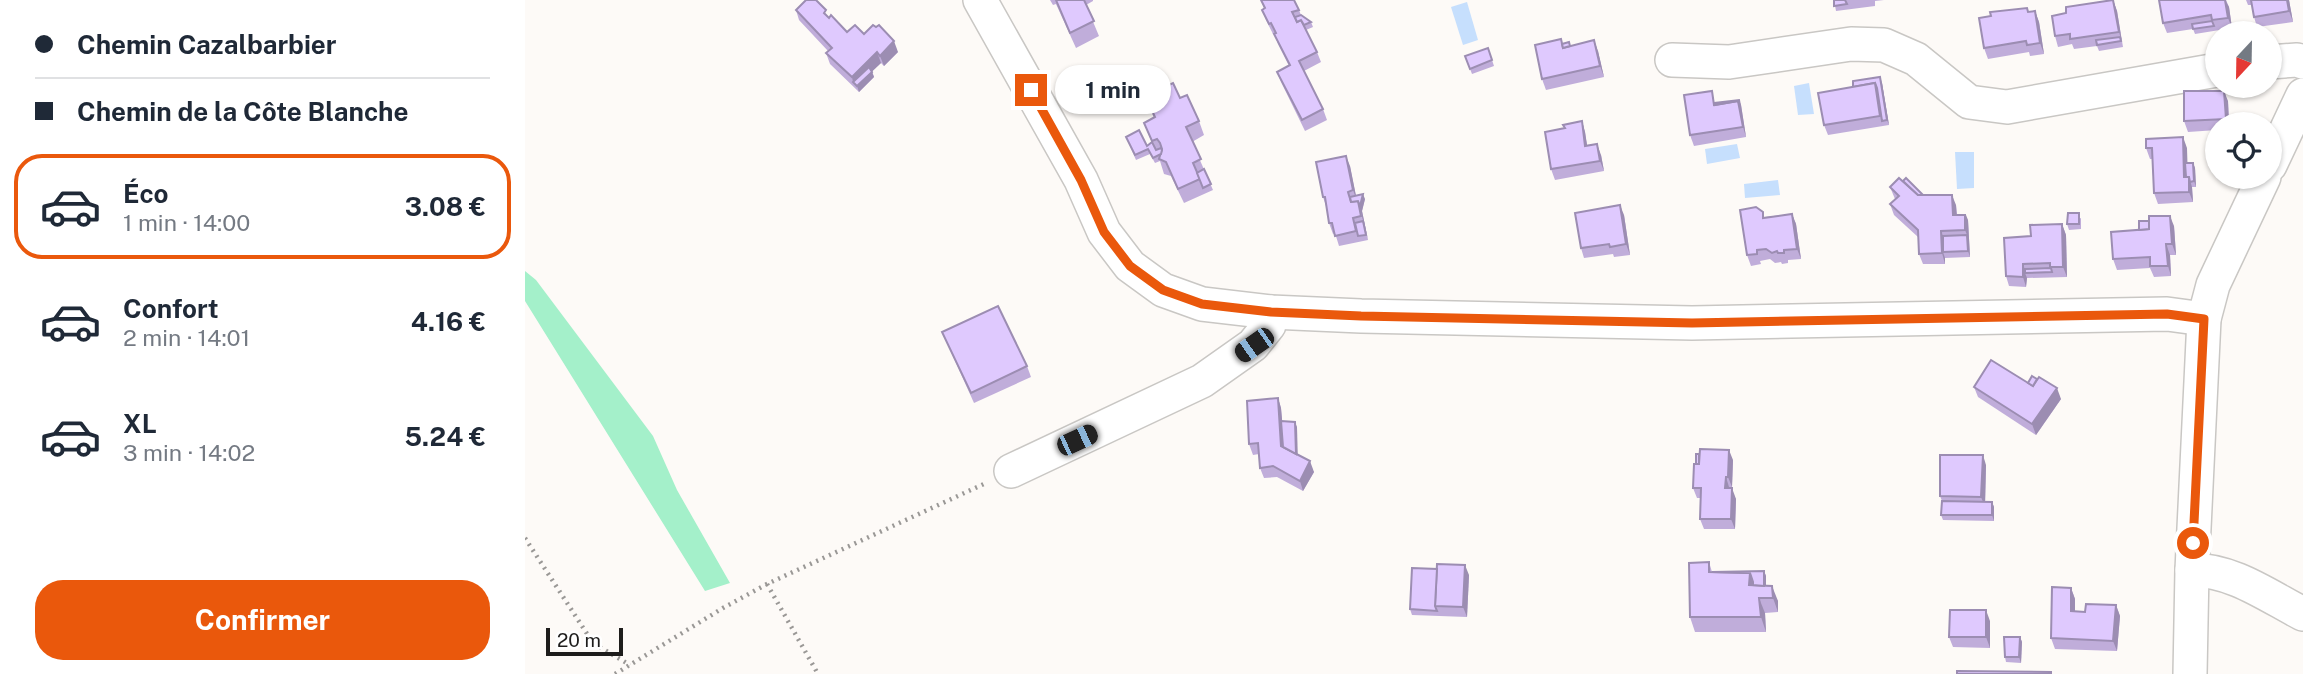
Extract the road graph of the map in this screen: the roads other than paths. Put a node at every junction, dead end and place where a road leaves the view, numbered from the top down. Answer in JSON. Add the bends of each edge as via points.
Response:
{"nodes":[{"id":1,"x":980,"y":0,"type":"edge"},
{"id":2,"x":1672,"y":60,"type":"dead end"},
{"id":3,"x":2282,"y":61,"type":"edge"},
{"id":4,"x":2303,"y":62,"type":"edge"},
{"id":5,"x":2205,"y":71,"type":"edge"},
{"id":6,"x":2303,"y":95,"type":"edge"},
{"id":7,"x":2282,"y":140,"type":"edge"},
{"id":8,"x":2258,"y":189,"type":"edge"},
{"id":9,"x":1271,"y":312,"type":"junction"},
{"id":10,"x":2204,"y":319,"type":"junction"},
{"id":11,"x":1011,"y":471,"type":"road end"},
{"id":12,"x":2192,"y":570,"type":"junction"},
{"id":13,"x":2303,"y":614,"type":"edge"},
{"id":14,"x":2190,"y":674,"type":"edge"}],
"edges":[{"from":1,"to":9,"type":"street","via":[[1081,180],[1104,232],[1130,266],[1163,290],[1202,304]]},
{"from":2,"to":5,"type":"street","via":[[1728,62],[1851,44],[1884,45],[1916,59],[1969,102],[2007,107]]},
{"from":3,"to":4,"type":"street"},
{"from":6,"to":7,"type":"street"},
{"from":8,"to":10,"type":"street","via":[[2213,285]]},
{"from":9,"to":10,"type":"street","via":[[1692,323],[2167,314]]},
{"from":9,"to":11,"type":"street","via":[[1269,325],[1254,345],[1202,382]]},
{"from":10,"to":12,"type":"street"},
{"from":12,"to":13,"type":"street","via":[[2232,577]]},
{"from":12,"to":14,"type":"street"}]}
